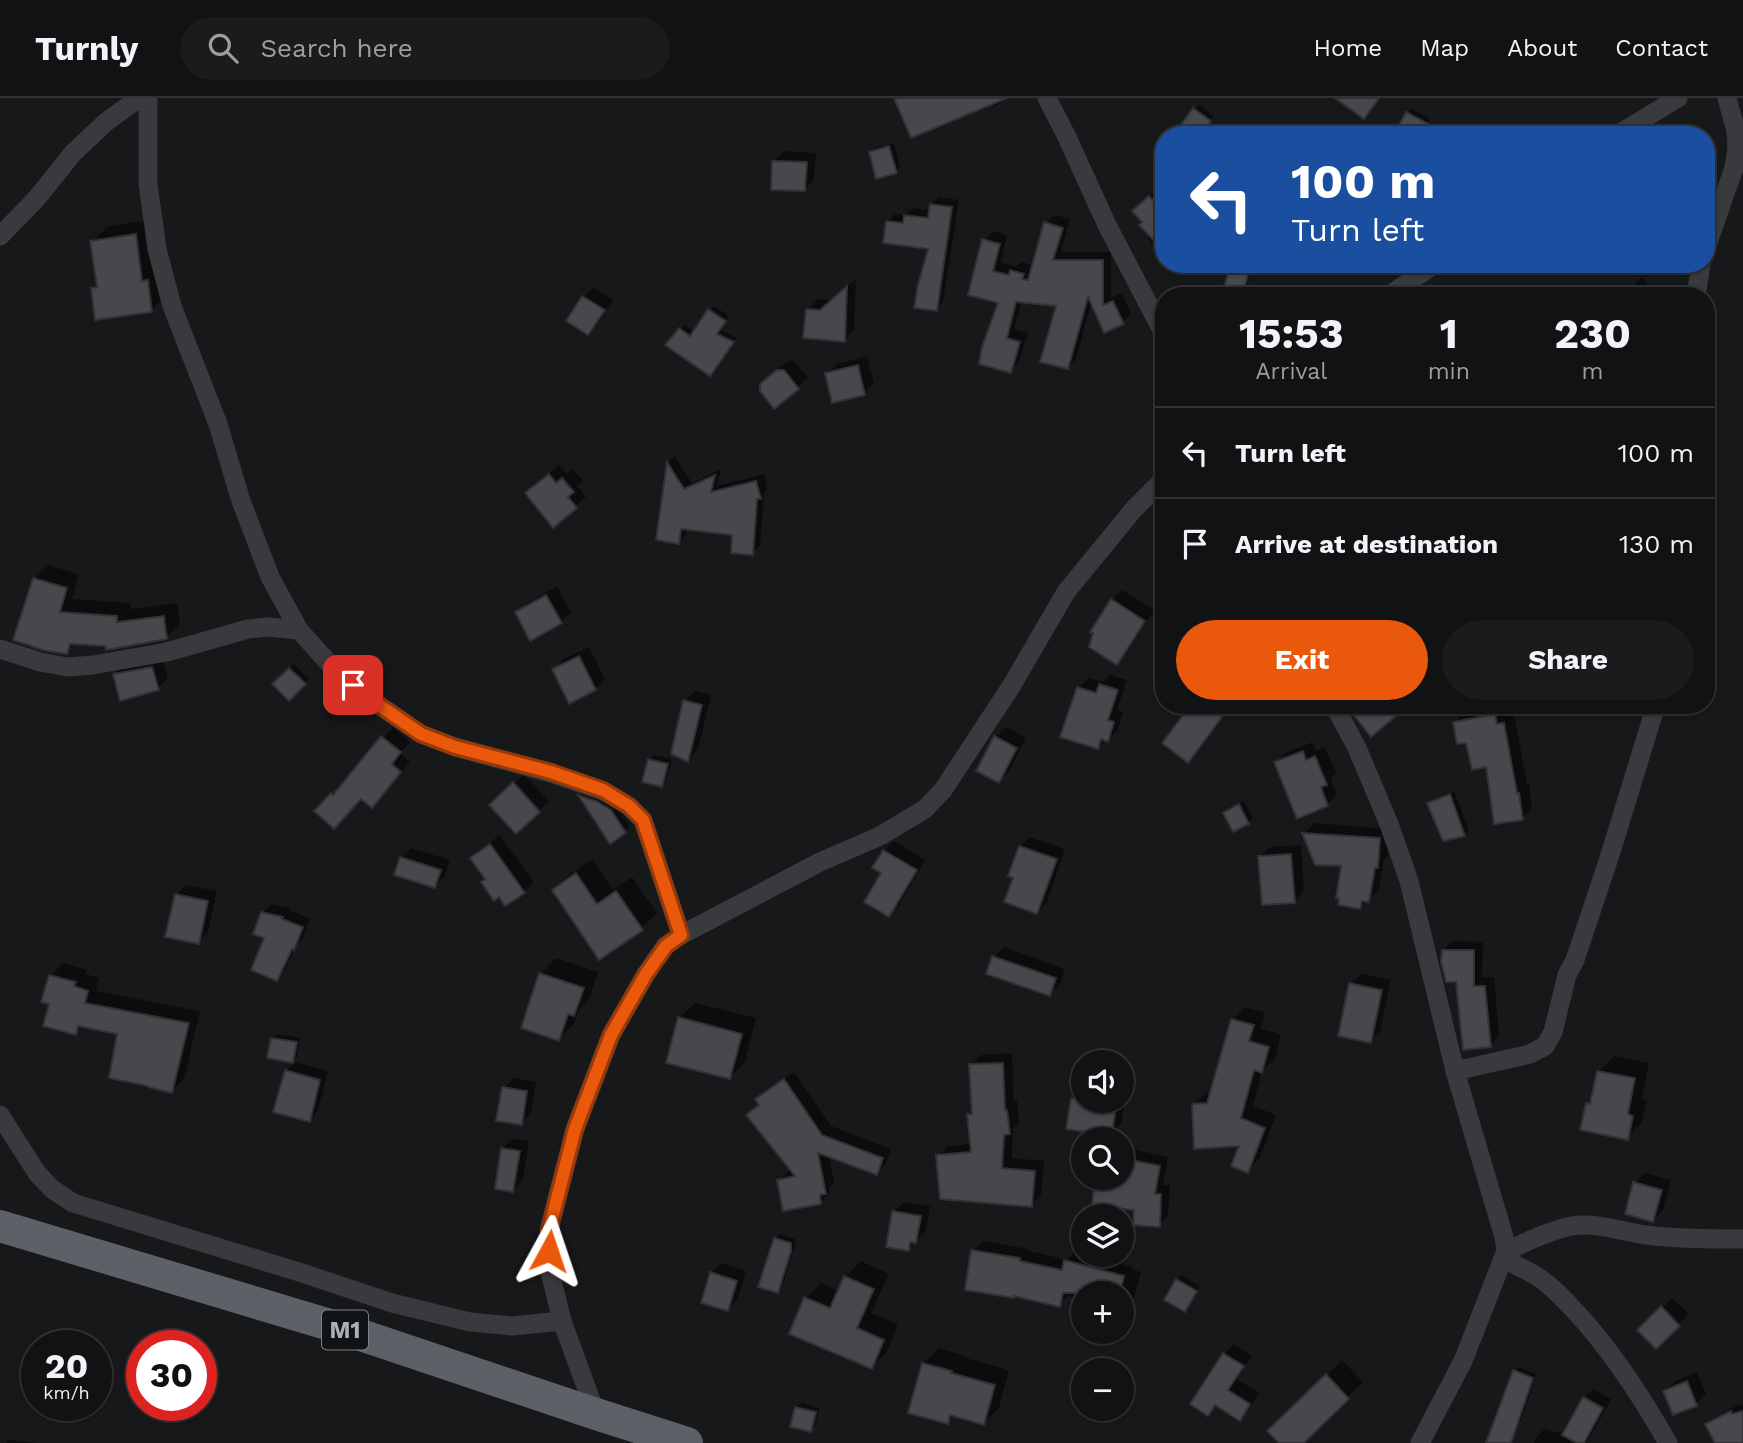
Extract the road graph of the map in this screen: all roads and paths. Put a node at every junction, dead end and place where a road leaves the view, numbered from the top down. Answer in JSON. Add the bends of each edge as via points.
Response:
{"nodes":[{"id":1,"x":139,"y":98,"type":"edge"},
{"id":2,"x":148,"y":98,"type":"edge"},
{"id":3,"x":1047,"y":98,"type":"edge"},
{"id":4,"x":1678,"y":98,"type":"edge"},
{"id":5,"x":1727,"y":98,"type":"edge"},
{"id":6,"x":1632,"y":126,"type":"edge"},
{"id":7,"x":1715,"y":222,"type":"edge"},
{"id":8,"x":0,"y":236,"type":"edge"},
{"id":9,"x":1422,"y":273,"type":"edge"},
{"id":10,"x":1401,"y":287,"type":"edge"},
{"id":11,"x":1155,"y":317,"type":"edge"},
{"id":12,"x":1155,"y":488,"type":"edge"},
{"id":13,"x":299,"y":630,"type":"junction"},
{"id":14,"x":0,"y":649,"type":"edge"},
{"id":15,"x":1339,"y":714,"type":"edge"},
{"id":16,"x":1653,"y":714,"type":"edge"},
{"id":17,"x":681,"y":935,"type":"junction"},
{"id":18,"x":1455,"y":1071,"type":"junction"},
{"id":19,"x":0,"y":1115,"type":"edge"},
{"id":20,"x":0,"y":1226,"type":"edge"},
{"id":21,"x":1743,"y":1239,"type":"edge"},
{"id":22,"x":1505,"y":1255,"type":"junction"},
{"id":23,"x":562,"y":1321,"type":"junction"},
{"id":24,"x":596,"y":1414,"type":"junction"},
{"id":25,"x":667,"y":1440,"type":"edge"},
{"id":26,"x":1420,"y":1443,"type":"edge"},
{"id":27,"x":1668,"y":1443,"type":"edge"}],
"edges":[{"from":1,"to":8,"type":"street","via":[[73,153]]},
{"from":2,"to":13,"type":"street","via":[[148,184],[157,249],[172,306],[270,577]]},
{"from":3,"to":11,"type":"street"},
{"from":4,"to":6,"type":"street"},
{"from":5,"to":7,"type":"street","via":[[1737,148]]},
{"from":9,"to":10,"type":"street"},
{"from":12,"to":17,"type":"street","via":[[1066,592],[1012,685],[943,790],[925,809]]},
{"from":13,"to":14,"type":"street","via":[[248,629],[167,652],[68,667]]},
{"from":13,"to":17,"type":"street","via":[[334,669],[421,734],[603,790],[629,806],[643,820]]},
{"from":15,"to":18,"type":"street","via":[[1389,824],[1409,881]]},
{"from":16,"to":18,"type":"street","via":[[1567,975],[1553,1032],[1545,1046],[1530,1054]]},
{"from":17,"to":23,"type":"street","via":[[666,946],[646,974],[611,1035],[575,1129],[549,1230],[550,1272]]},
{"from":18,"to":22,"type":"street","via":[[1504,1237]]},
{"from":19,"to":23,"type":"street","via":[[37,1172],[73,1203],[431,1313],[512,1326]]},
{"from":20,"to":24,"type":"highway","number":"M1","via":[[340,1328]]},
{"from":21,"to":22,"type":"street","via":[[1691,1239],[1572,1226]]},
{"from":22,"to":26,"type":"street","via":[[1462,1361]]},
{"from":22,"to":27,"type":"street","via":[[1572,1308],[1611,1353]]},
{"from":23,"to":24,"type":"street"},
{"from":24,"to":25,"type":"highway","number":"M1"}]}
